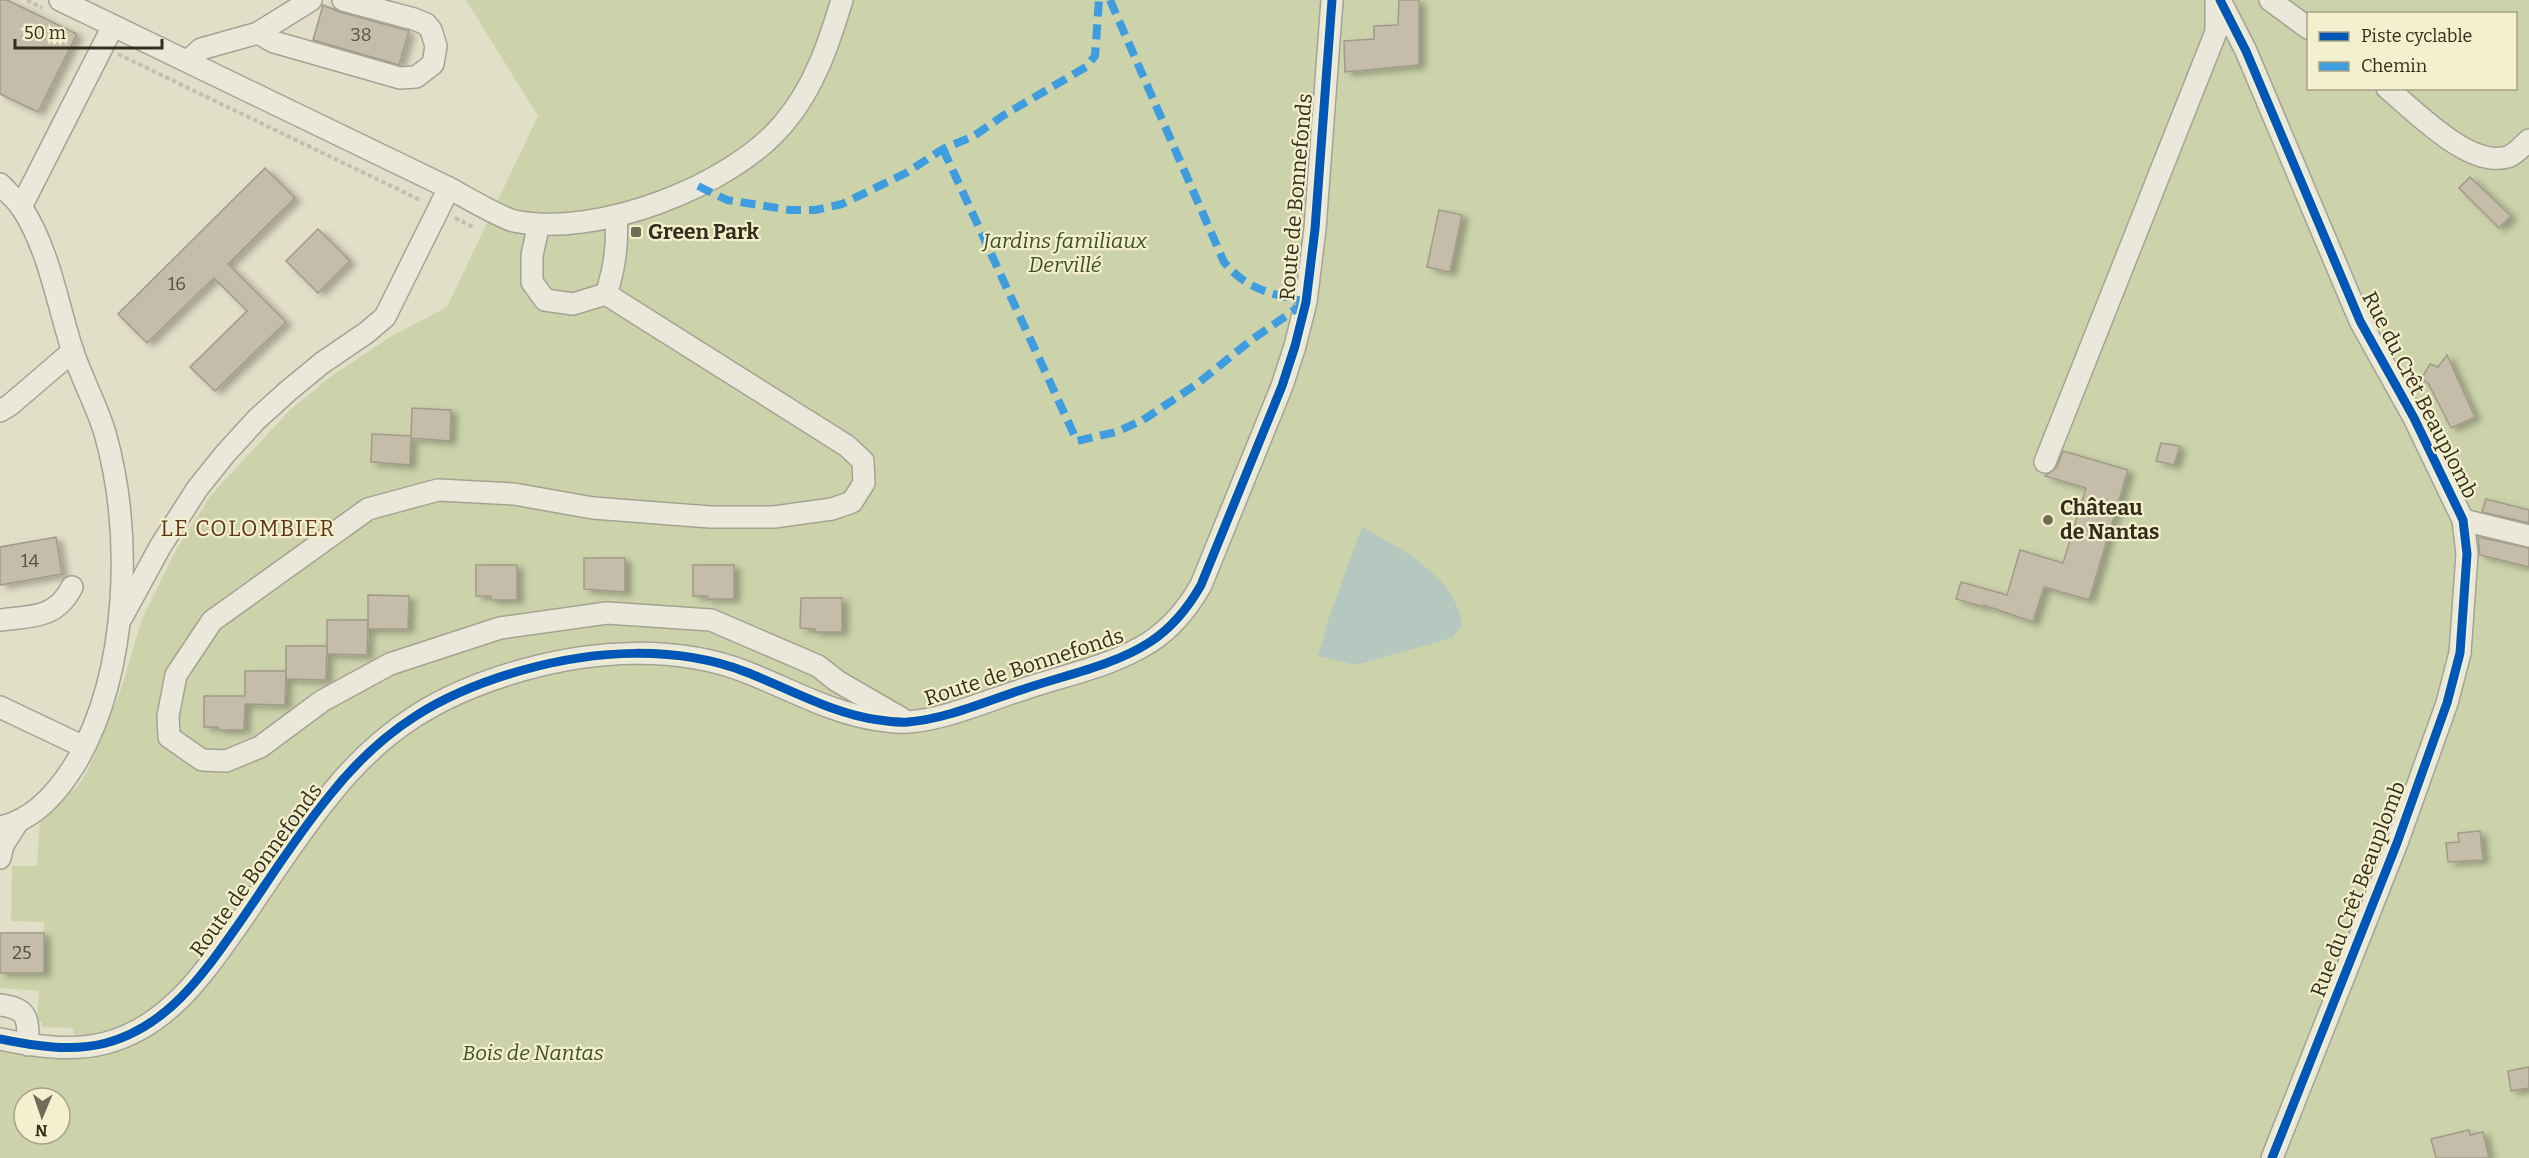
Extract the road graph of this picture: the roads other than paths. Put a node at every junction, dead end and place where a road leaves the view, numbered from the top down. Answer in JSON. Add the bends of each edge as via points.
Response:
{"nodes":[{"id":1,"x":60,"y":0,"type":"edge"},
{"id":2,"x":311,"y":0,"type":"edge"},
{"id":3,"x":342,"y":0,"type":"edge"},
{"id":4,"x":842,"y":0,"type":"edge"},
{"id":5,"x":1332,"y":0,"type":"edge"},
{"id":6,"x":2218,"y":0,"type":"edge"},
{"id":7,"x":2270,"y":0,"type":"edge"},
{"id":8,"x":113,"y":26,"type":"junction"},
{"id":9,"x":2307,"y":27,"type":"edge"},
{"id":10,"x":258,"y":33,"type":"junction"},
{"id":11,"x":188,"y":61,"type":"junction"},
{"id":12,"x":2389,"y":90,"type":"edge"},
{"id":13,"x":2529,"y":140,"type":"edge"},
{"id":14,"x":0,"y":184,"type":"edge"},
{"id":15,"x":449,"y":188,"type":"junction"},
{"id":16,"x":21,"y":207,"type":"junction"},
{"id":17,"x":616,"y":217,"type":"junction"},
{"id":18,"x":539,"y":224,"type":"junction"},
{"id":19,"x":606,"y":294,"type":"junction"},
{"id":20,"x":73,"y":351,"type":"junction"},
{"id":21,"x":0,"y":411,"type":"edge"},
{"id":22,"x":2045,"y":462,"type":"dead end"},
{"id":23,"x":2463,"y":520,"type":"junction"},
{"id":24,"x":2529,"y":536,"type":"edge"},
{"id":25,"x":72,"y":587,"type":"dead end"},
{"id":26,"x":120,"y":619,"type":"junction"},
{"id":27,"x":0,"y":620,"type":"edge"},
{"id":28,"x":0,"y":707,"type":"edge"},
{"id":29,"x":907,"y":722,"type":"junction"},
{"id":30,"x":84,"y":747,"type":"junction"},
{"id":31,"x":8,"y":825,"type":"edge"},
{"id":32,"x":0,"y":858,"type":"edge"},
{"id":33,"x":0,"y":1005,"type":"edge"},
{"id":34,"x":0,"y":1039,"type":"edge"},
{"id":35,"x":28,"y":1045,"type":"junction"},
{"id":36,"x":2272,"y":1158,"type":"edge"}],
"edges":[{"from":1,"to":8,"type":"street"},
{"from":2,"to":10,"type":"street"},
{"from":3,"to":10,"type":"street","via":[[426,24],[435,36],[433,64],[416,77],[400,78],[274,42]]},
{"from":4,"to":17,"type":"street","via":[[829,43],[806,92],[784,124],[725,172]]},
{"from":5,"to":29,"type":"street","name":"Route de Bonnefonds","via":[[1306,302],[1282,386],[1202,585],[1189,608],[1149,643],[1120,658],[945,715]]},
{"from":6,"to":22,"type":"street","via":[[2216,32]]},
{"from":6,"to":23,"type":"street","name":"Rue du Crêt Beauplomb","via":[[2246,51],[2360,321],[2414,418]]},
{"from":7,"to":9,"type":"street"},
{"from":8,"to":11,"type":"street"},
{"from":8,"to":16,"type":"street"},
{"from":10,"to":11,"type":"street","via":[[201,49]]},
{"from":11,"to":15,"type":"street"},
{"from":12,"to":13,"type":"street","via":[[2460,147],[2487,159],[2509,157]]},
{"from":14,"to":16,"type":"street"},
{"from":15,"to":18,"type":"street","via":[[511,220]]},
{"from":15,"to":26,"type":"street","via":[[385,317],[288,391],[225,454],[160,547]]},
{"from":16,"to":20,"type":"street","via":[[48,266]]},
{"from":17,"to":18,"type":"street"},
{"from":17,"to":19,"type":"street","via":[[615,268]]},
{"from":18,"to":19,"type":"street","via":[[532,255],[532,282],[545,300],[573,304]]},
{"from":19,"to":29,"type":"street","via":[[847,446],[863,461],[864,483],[852,502],[832,509],[774,517],[710,517],[593,508],[514,494],[438,490],[368,509],[212,621],[176,675],[168,716],[169,736],[202,760],[226,760],[260,747],[322,701],[390,664],[500,628],[607,614],[711,620],[818,666]]},
{"from":20,"to":21,"type":"street"},
{"from":20,"to":26,"type":"street","via":[[99,416],[115,478],[121,527]]},
{"from":23,"to":24,"type":"street"},
{"from":23,"to":36,"type":"street","name":"Rue du Crêt Beauplomb","via":[[2467,554],[2465,597],[2460,653],[2447,703],[2397,843]]},
{"from":25,"to":27,"type":"street","via":[[58,607],[47,614]]},
{"from":26,"to":30,"type":"street","via":[[100,706]]},
{"from":28,"to":30,"type":"street"},
{"from":29,"to":35,"type":"street","name":"Route de Bonnefonds","via":[[858,717],[742,671],[667,654],[580,658],[490,679],[424,709],[361,760],[330,795],[198,981],[170,1009],[139,1030],[104,1044]]},
{"from":30,"to":31,"type":"street","via":[[52,794],[34,812]]},
{"from":31,"to":32,"type":"street"},
{"from":33,"to":35,"type":"street","via":[[24,1013]]},
{"from":34,"to":35,"type":"street","name":"Route de Bonnefonds"}]}
